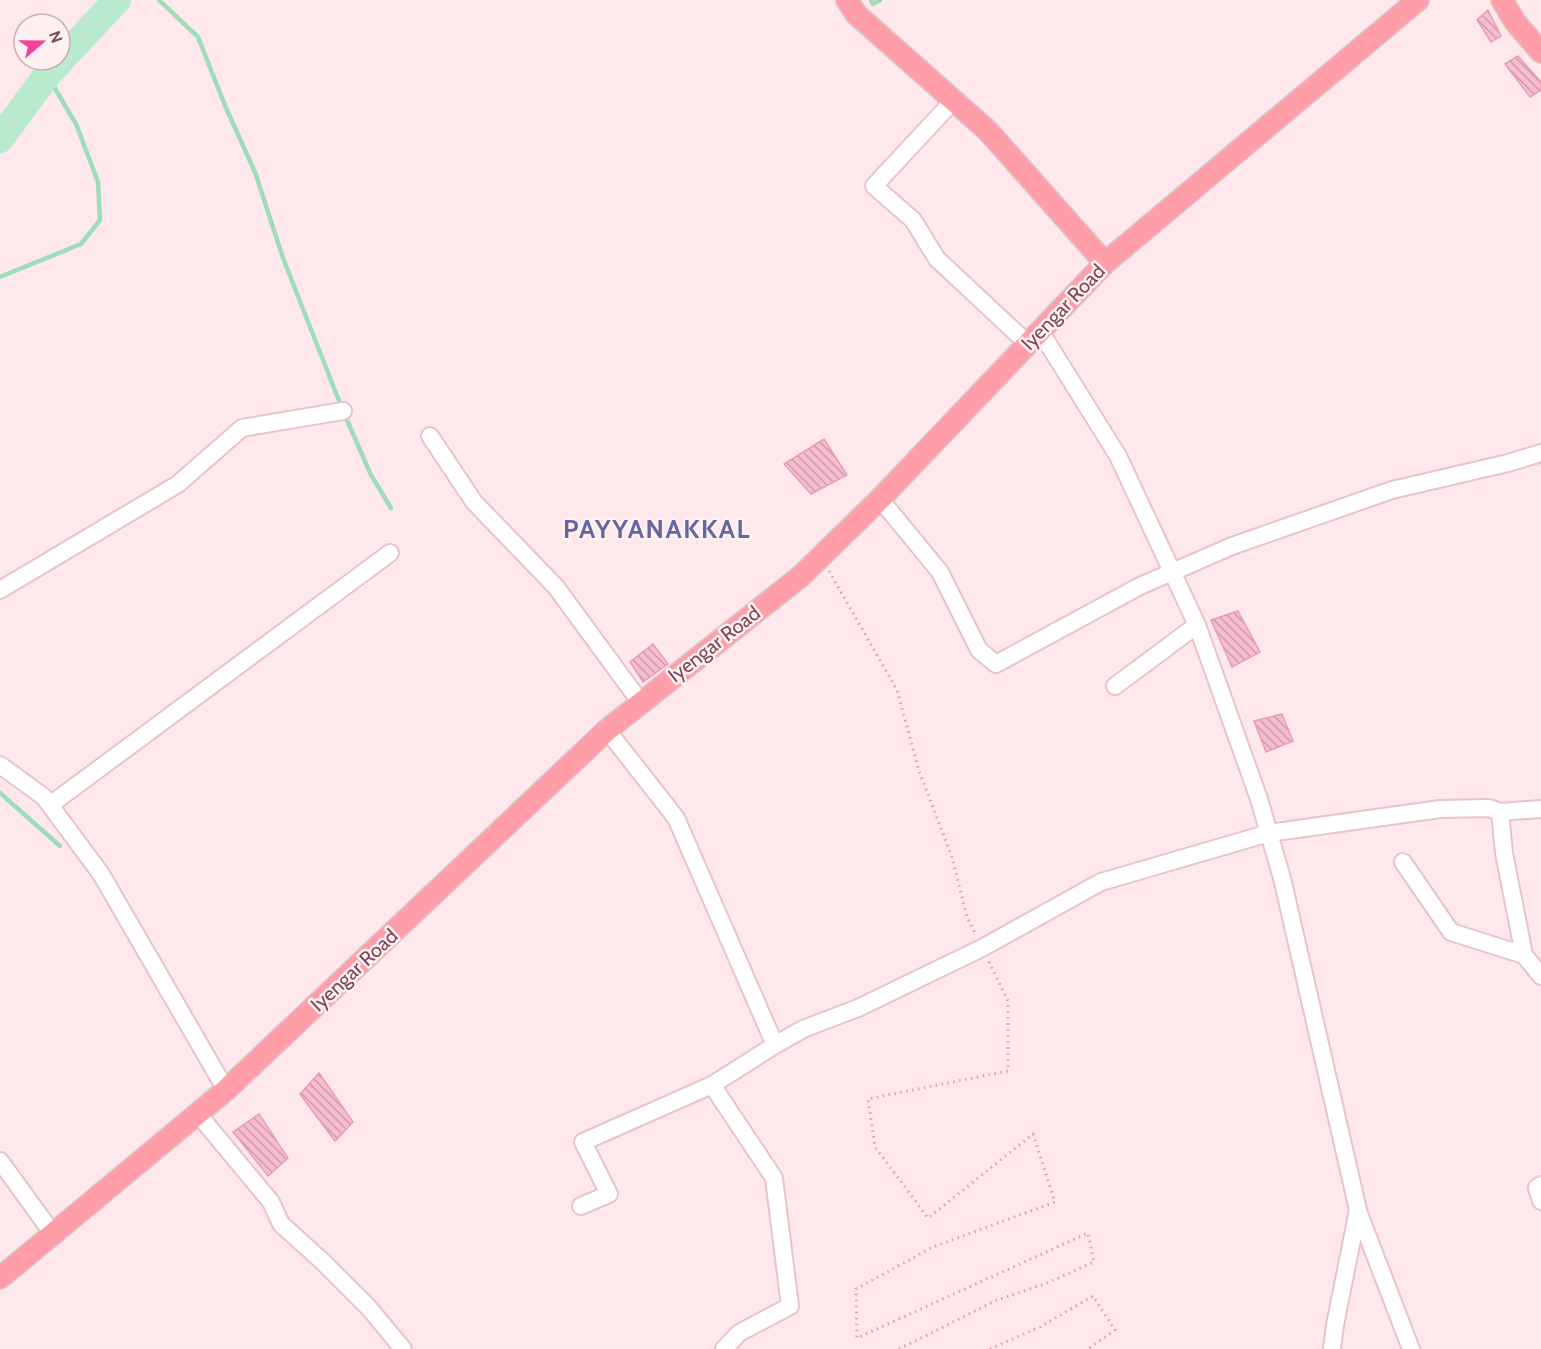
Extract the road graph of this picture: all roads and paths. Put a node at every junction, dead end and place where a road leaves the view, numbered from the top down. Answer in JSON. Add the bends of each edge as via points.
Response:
{"nodes":[{"id":1,"x":847,"y":0,"type":"edge"},
{"id":2,"x":1418,"y":0,"type":"edge"},
{"id":3,"x":1502,"y":0,"type":"edge"},
{"id":4,"x":1541,"y":52,"type":"edge"},
{"id":5,"x":953,"y":101,"type":"junction"},
{"id":6,"x":1105,"y":263,"type":"junction"},
{"id":7,"x":1034,"y":337,"type":"junction"},
{"id":8,"x":343,"y":411,"type":"dead end"},
{"id":9,"x":430,"y":436,"type":"dead end"},
{"id":10,"x":1541,"y":453,"type":"edge"},
{"id":11,"x":880,"y":499,"type":"junction"},
{"id":12,"x":390,"y":553,"type":"dead end"},
{"id":13,"x":820,"y":557,"type":"junction"},
{"id":14,"x":1173,"y":570,"type":"junction"},
{"id":15,"x":0,"y":590,"type":"edge"},
{"id":16,"x":1197,"y":624,"type":"junction"},
{"id":17,"x":1115,"y":686,"type":"dead end"},
{"id":18,"x":641,"y":703,"type":"junction"},
{"id":19,"x":606,"y":730,"type":"junction"},
{"id":20,"x":0,"y":765,"type":"edge"},
{"id":21,"x":51,"y":805,"type":"junction"},
{"id":22,"x":1541,"y":809,"type":"edge"},
{"id":23,"x":1500,"y":812,"type":"junction"},
{"id":24,"x":1269,"y":833,"type":"junction"},
{"id":25,"x":1403,"y":862,"type":"dead end"},
{"id":26,"x":982,"y":948,"type":"junction"},
{"id":27,"x":1524,"y":955,"type":"junction"},
{"id":28,"x":1541,"y":976,"type":"edge"},
{"id":29,"x":775,"y":1045,"type":"junction"},
{"id":30,"x":712,"y":1085,"type":"junction"},
{"id":31,"x":226,"y":1090,"type":"junction"},
{"id":32,"x":198,"y":1114,"type":"junction"},
{"id":33,"x":0,"y":1161,"type":"edge"},
{"id":34,"x":1541,"y":1185,"type":"edge"},
{"id":35,"x":1541,"y":1201,"type":"edge"},
{"id":36,"x":581,"y":1206,"type":"dead end"},
{"id":37,"x":1358,"y":1210,"type":"junction"},
{"id":38,"x":53,"y":1234,"type":"junction"},
{"id":39,"x":0,"y":1278,"type":"edge"},
{"id":40,"x":404,"y":1349,"type":"edge"},
{"id":41,"x":724,"y":1349,"type":"edge"},
{"id":42,"x":899,"y":1349,"type":"edge"},
{"id":43,"x":990,"y":1349,"type":"edge"},
{"id":44,"x":1088,"y":1349,"type":"edge"},
{"id":45,"x":1332,"y":1349,"type":"edge"},
{"id":46,"x":1412,"y":1349,"type":"edge"}],
"edges":[{"from":1,"to":5,"type":"main road","via":[[855,14]]},
{"from":2,"to":6,"type":"main road","name":"Iyengar Road"},
{"from":3,"to":4,"type":"main road"},
{"from":5,"to":6,"type":"main road","via":[[988,131]]},
{"from":5,"to":7,"type":"street","via":[[874,186],[914,220],[937,259]]},
{"from":6,"to":7,"type":"main road","name":"Iyengar Road"},
{"from":7,"to":11,"type":"main road","name":"Iyengar Road"},
{"from":7,"to":14,"type":"street","via":[[1118,456]]},
{"from":8,"to":15,"type":"street","via":[[242,428],[178,484]]},
{"from":9,"to":18,"type":"street","via":[[474,502],[556,587]]},
{"from":10,"to":14,"type":"street","via":[[1392,490]]},
{"from":11,"to":13,"type":"main road","name":"Iyengar Road"},
{"from":11,"to":14,"type":"street","via":[[940,572],[979,650],[996,664]]},
{"from":12,"to":21,"type":"street"},
{"from":13,"to":18,"type":"main road","name":"Iyengar Road"},
{"from":13,"to":26,"type":"path","via":[[897,690],[919,771]]},
{"from":14,"to":16,"type":"street"},
{"from":16,"to":17,"type":"street"},
{"from":16,"to":24,"type":"street"},
{"from":18,"to":19,"type":"main road","name":"Iyengar Road"},
{"from":19,"to":29,"type":"street","via":[[676,818]]},
{"from":19,"to":31,"type":"main road","name":"Iyengar Road"},
{"from":20,"to":21,"type":"street"},
{"from":21,"to":31,"type":"street","via":[[101,874]]},
{"from":22,"to":23,"type":"street"},
{"from":23,"to":24,"type":"street","via":[[1489,808],[1440,809]]},
{"from":23,"to":27,"type":"street"},
{"from":24,"to":26,"type":"street","via":[[1101,882]]},
{"from":24,"to":37,"type":"street"},
{"from":25,"to":27,"type":"street","via":[[1451,932]]},
{"from":26,"to":29,"type":"street"},
{"from":26,"to":42,"type":"path","via":[[1008,1001],[1008,1071],[868,1099],[875,1147],[928,1218],[1033,1134],[1055,1202],[933,1247],[855,1289],[857,1338],[1088,1233],[1094,1262],[997,1300]]},
{"from":27,"to":28,"type":"street"},
{"from":29,"to":30,"type":"street"},
{"from":30,"to":36,"type":"street","via":[[584,1142],[609,1194]]},
{"from":30,"to":41,"type":"street","via":[[774,1178],[790,1306],[739,1333]]},
{"from":31,"to":32,"type":"main road","name":"Iyengar Road"},
{"from":32,"to":38,"type":"main road","name":"Iyengar Road"},
{"from":32,"to":40,"type":"street","via":[[271,1202],[281,1224],[361,1300]]},
{"from":33,"to":38,"type":"street"},
{"from":34,"to":35,"type":"street","via":[[1537,1188]]},
{"from":37,"to":45,"type":"street"},
{"from":37,"to":46,"type":"street"},
{"from":38,"to":39,"type":"main road","name":"Iyengar Road"},
{"from":43,"to":44,"type":"path","via":[[1040,1327],[1093,1296],[1115,1330]]}]}
